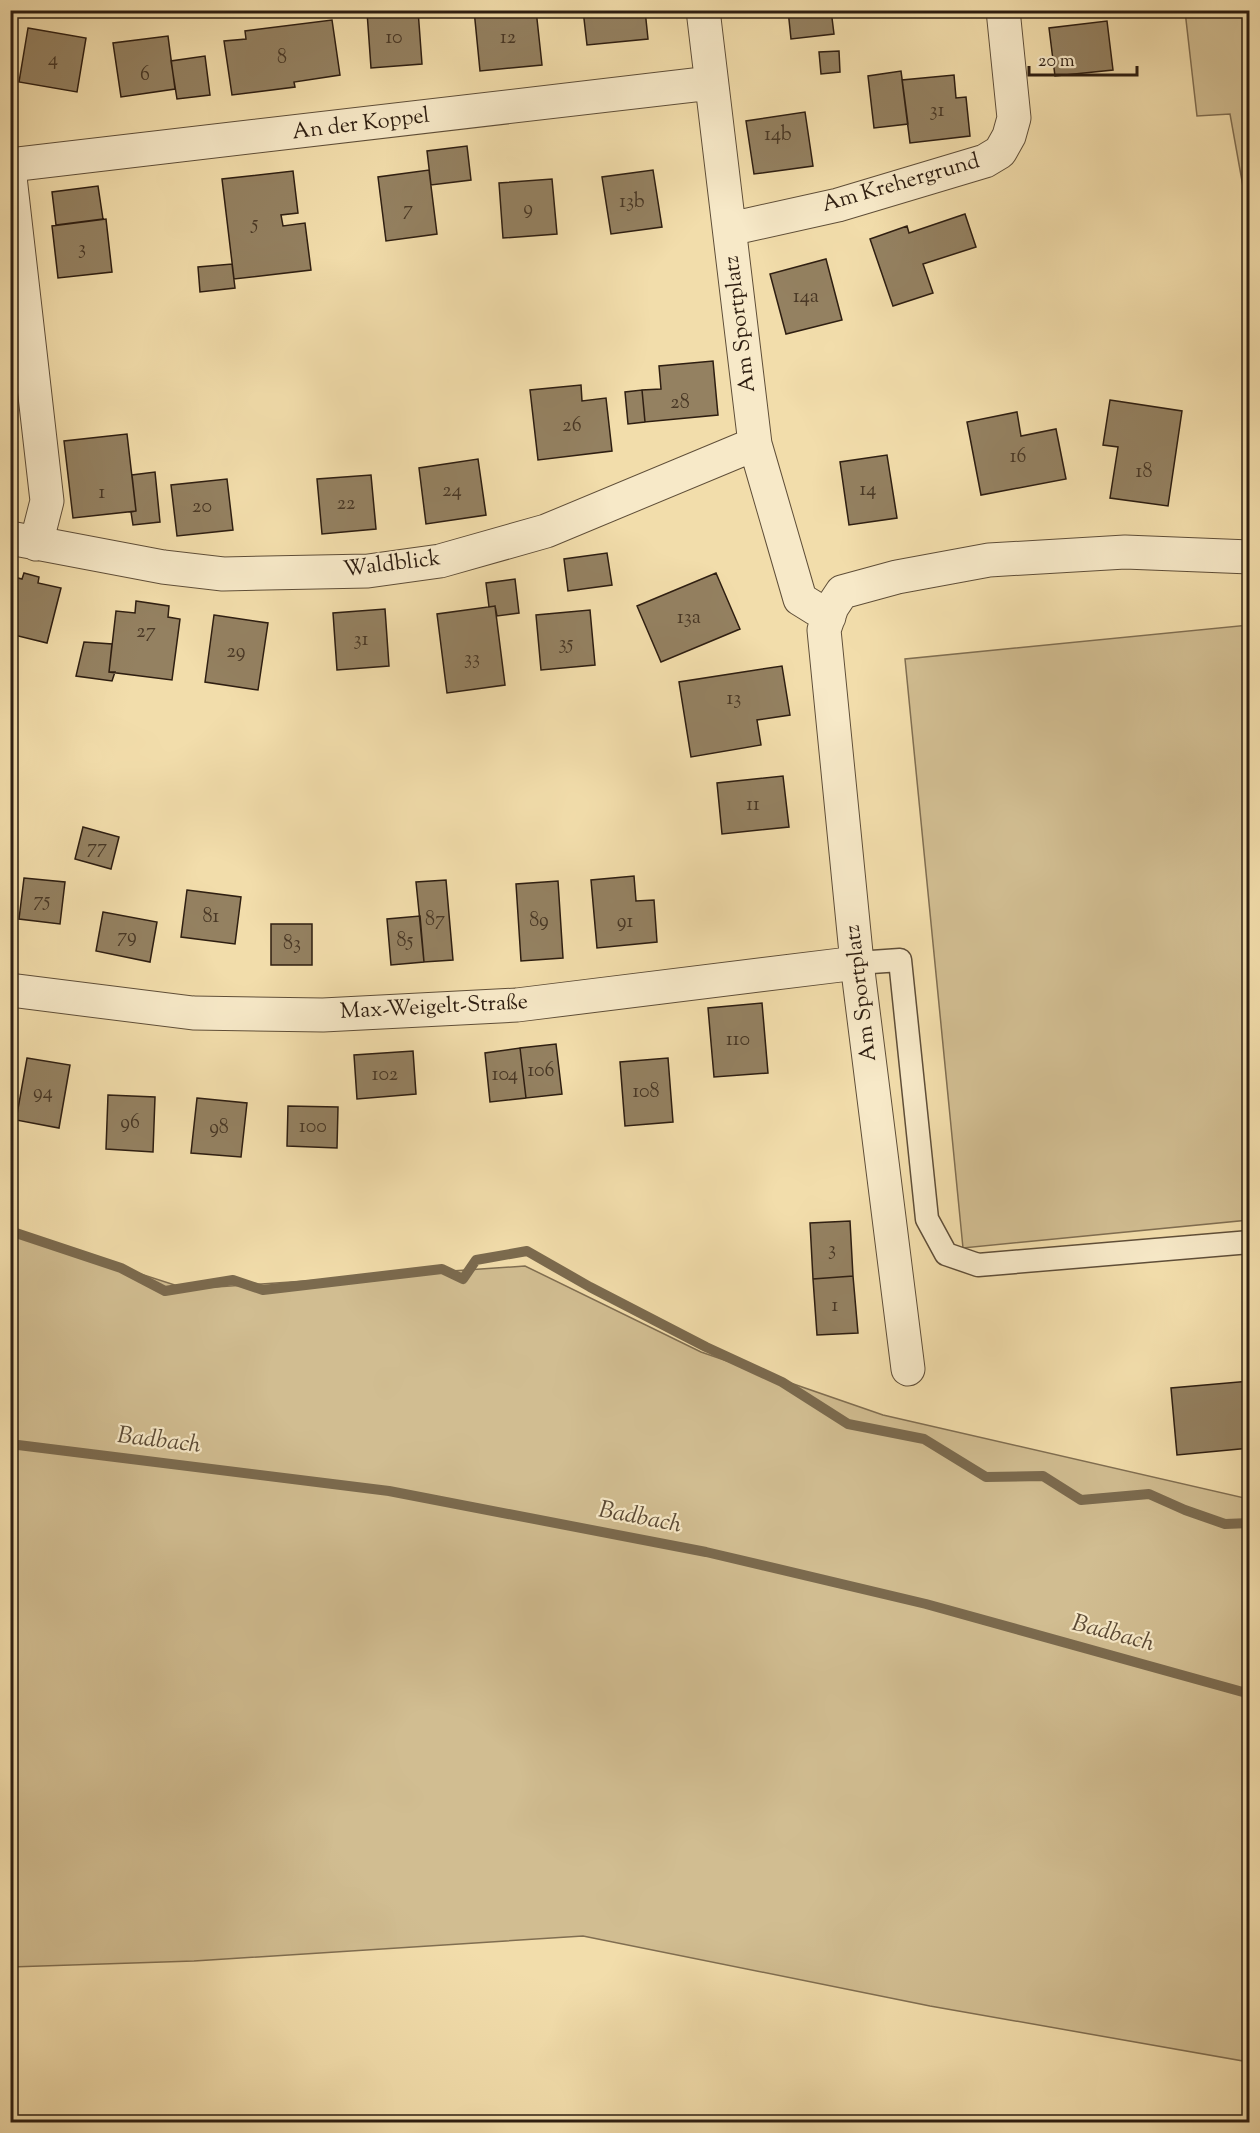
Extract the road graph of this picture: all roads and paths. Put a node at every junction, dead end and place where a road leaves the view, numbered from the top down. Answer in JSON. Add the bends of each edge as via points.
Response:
{"nodes":[{"id":1,"x":703,"y":10,"type":"edge"},
{"id":2,"x":1003,"y":10,"type":"edge"},
{"id":3,"x":711,"y":83,"type":"junction"},
{"id":4,"x":10,"y":165,"type":"edge"},
{"id":5,"x":10,"y":177,"type":"edge"},
{"id":6,"x":730,"y":229,"type":"junction"},
{"id":7,"x":755,"y":444,"type":"junction"},
{"id":8,"x":23,"y":541,"type":"edge"},
{"id":9,"x":1250,"y":558,"type":"edge"},
{"id":10,"x":829,"y":617,"type":"junction"},
{"id":11,"x":857,"y":963,"type":"junction"},
{"id":12,"x":10,"y":990,"type":"edge"},
{"id":13,"x":1250,"y":1242,"type":"edge"},
{"id":14,"x":908,"y":1369,"type":"dead end"}],
"edges":[{"from":1,"to":3,"type":"street","name":"Am Sportplatz"},
{"from":2,"to":6,"type":"street","name":"Am Krehergrund","via":[[1014,118],[1000,152],[985,161],[838,205]]},
{"from":3,"to":4,"type":"street","name":"An der Koppel"},
{"from":3,"to":6,"type":"street","name":"Am Sportplatz"},
{"from":5,"to":8,"type":"street","via":[[47,501]]},
{"from":6,"to":7,"type":"street","name":"Am Sportplatz"},
{"from":7,"to":8,"type":"street","name":"Waldblick","via":[[546,531],[440,561],[368,571],[223,574]]},
{"from":7,"to":10,"type":"street","name":"Am Sportplatz","via":[[800,599]]},
{"from":9,"to":10,"type":"street","name":"Am Sportplatz","via":[[1125,552],[990,560],[897,577],[842,592]]},
{"from":10,"to":11,"type":"street","name":"Am Sportplatz","via":[[824,630]]},
{"from":11,"to":12,"type":"street","name":"Max-Weigelt-Straße","via":[[517,1005],[323,1015],[193,1013]]},
{"from":11,"to":13,"type":"lane","via":[[900,960],[927,1219],[946,1254],[978,1265]]},
{"from":11,"to":14,"type":"street","name":"Am Sportplatz"}]}
